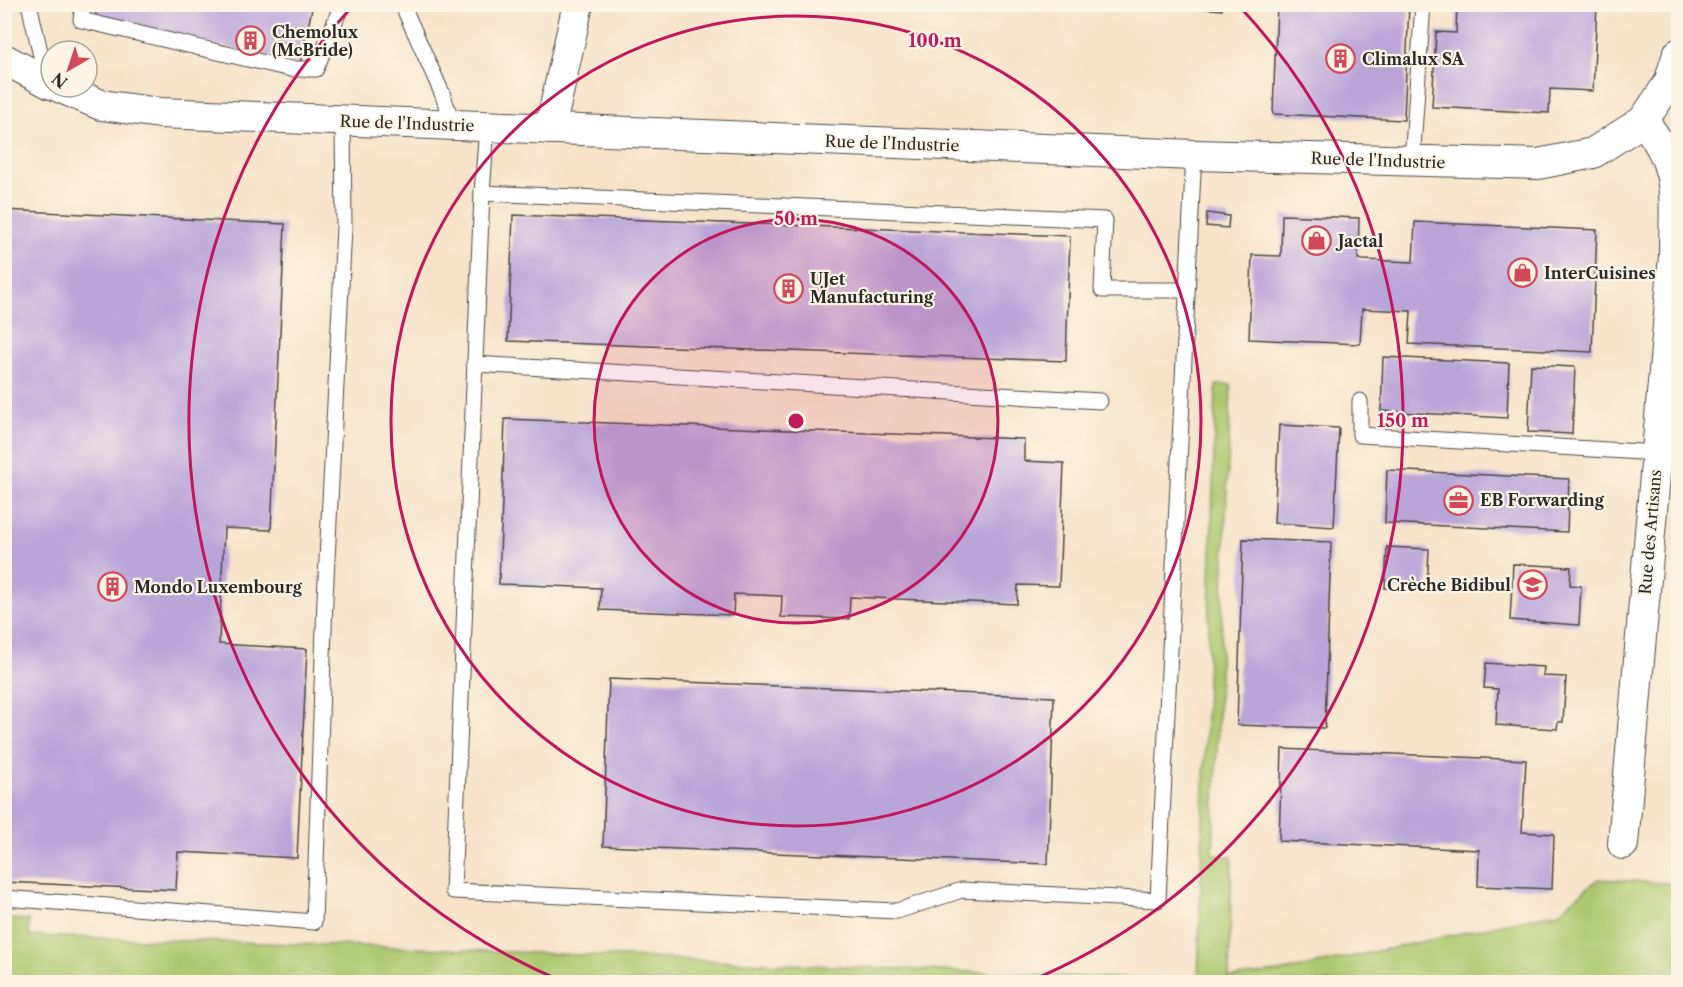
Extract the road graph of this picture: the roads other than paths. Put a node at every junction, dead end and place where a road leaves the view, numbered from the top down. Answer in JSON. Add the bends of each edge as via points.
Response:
{"nodes":[{"id":1,"x":29,"y":4,"type":"edge"},
{"id":2,"x":83,"y":4,"type":"edge"},
{"id":3,"x":342,"y":4,"type":"edge"},
{"id":4,"x":402,"y":4,"type":"edge"},
{"id":5,"x":578,"y":4,"type":"edge"},
{"id":6,"x":1423,"y":4,"type":"edge"},
{"id":7,"x":39,"y":39,"type":"edge"},
{"id":8,"x":1678,"y":54,"type":"edge"},
{"id":9,"x":4,"y":59,"type":"edge"},
{"id":10,"x":39,"y":77,"type":"edge"},
{"id":11,"x":87,"y":99,"type":"edge"},
{"id":12,"x":343,"y":121,"type":"junction"},
{"id":13,"x":1643,"y":122,"type":"junction"},
{"id":14,"x":453,"y":125,"type":"junction"},
{"id":15,"x":487,"y":126,"type":"junction"},
{"id":16,"x":550,"y":129,"type":"junction"},
{"id":17,"x":1194,"y":155,"type":"junction"},
{"id":18,"x":1413,"y":161,"type":"junction"},
{"id":19,"x":482,"y":193,"type":"junction"},
{"id":20,"x":1187,"y":290,"type":"junction"},
{"id":21,"x":474,"y":364,"type":"junction"},
{"id":22,"x":1100,"y":401,"type":"dead end"},
{"id":23,"x":1360,"y":401,"type":"dead end"},
{"id":24,"x":1657,"y":453,"type":"junction"},
{"id":25,"x":1623,"y":844,"type":"dead end"},
{"id":26,"x":4,"y":898,"type":"edge"}],
"edges":[{"from":1,"to":7,"type":"lane"},
{"from":2,"to":3,"type":"lane","via":[[81,20],[291,69],[316,69]]},
{"from":4,"to":14,"type":"lane"},
{"from":5,"to":16,"type":"street"},
{"from":6,"to":18,"type":"lane"},
{"from":8,"to":13,"type":"street","name":"Rue de l'Industrie","via":[[1669,83]]},
{"from":9,"to":10,"type":"street","name":"Rue de l'Industrie"},
{"from":11,"to":12,"type":"street","name":"Rue de l'Industrie","via":[[101,105],[160,113]]},
{"from":12,"to":14,"type":"street","name":"Rue de l'Industrie"},
{"from":12,"to":26,"type":"lane","via":[[344,228],[314,922]]},
{"from":13,"to":18,"type":"street","name":"Rue de l'Industrie","via":[[1593,153],[1538,165]]},
{"from":13,"to":24,"type":"street","name":"Rue des Artisans","via":[[1659,140],[1674,176],[1674,256]]},
{"from":14,"to":15,"type":"street","name":"Rue de l'Industrie"},
{"from":15,"to":16,"type":"street","name":"Rue de l'Industrie"},
{"from":15,"to":19,"type":"lane"},
{"from":16,"to":17,"type":"street","name":"Rue de l'Industrie"},
{"from":17,"to":18,"type":"street","name":"Rue de l'Industrie"},
{"from":17,"to":20,"type":"lane"},
{"from":19,"to":20,"type":"lane","via":[[1105,220],[1102,290]]},
{"from":19,"to":21,"type":"lane"},
{"from":20,"to":21,"type":"lane","via":[[1158,900],[962,890],[897,911],[453,891]]},
{"from":21,"to":22,"type":"lane"},
{"from":23,"to":24,"type":"lane","via":[[1360,435]]},
{"from":24,"to":25,"type":"street","name":"Rue des Artisans"}]}
